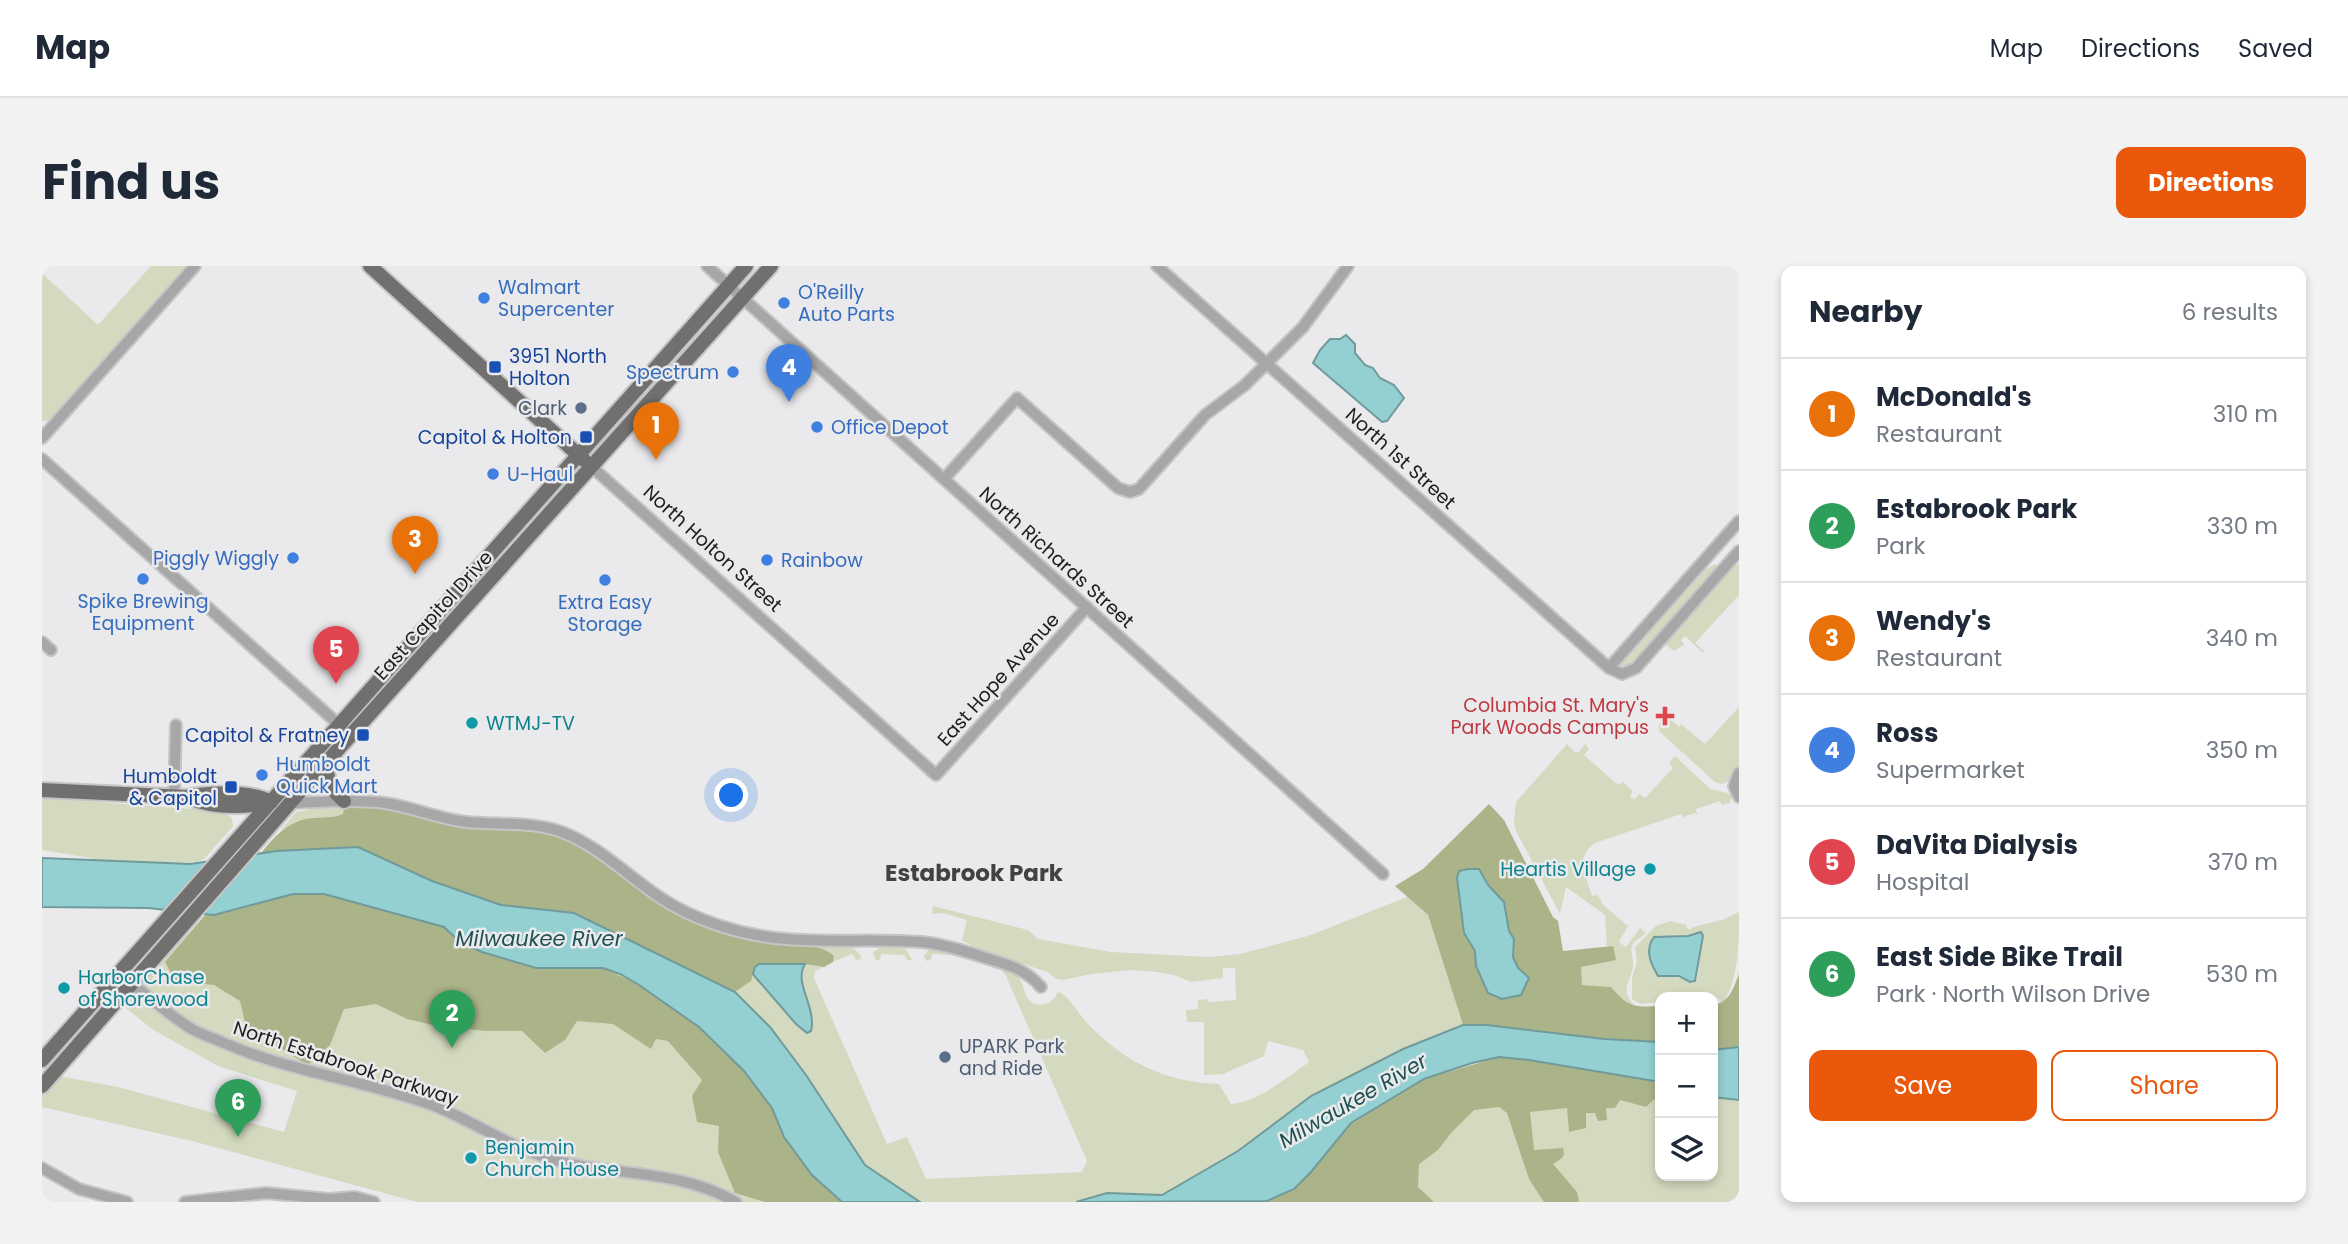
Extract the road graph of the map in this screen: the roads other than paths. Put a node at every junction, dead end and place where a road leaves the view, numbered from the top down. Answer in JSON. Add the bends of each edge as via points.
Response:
{"nodes":[{"id":1,"x":195,"y":266,"type":"edge"},
{"id":2,"x":370,"y":266,"type":"edge"},
{"id":3,"x":707,"y":266,"type":"edge"},
{"id":4,"x":746,"y":266,"type":"edge"},
{"id":5,"x":771,"y":266,"type":"edge"},
{"id":6,"x":1157,"y":266,"type":"edge"},
{"id":7,"x":1348,"y":266,"type":"edge"},
{"id":8,"x":729,"y":286,"type":"junction"},
{"id":9,"x":742,"y":298,"type":"junction"},
{"id":10,"x":1266,"y":363,"type":"junction"},
{"id":11,"x":44,"y":432,"type":"edge"},
{"id":12,"x":579,"y":455,"type":"junction"},
{"id":13,"x":42,"y":458,"type":"edge"},
{"id":14,"x":592,"y":467,"type":"junction"},
{"id":15,"x":944,"y":479,"type":"junction"},
{"id":16,"x":1739,"y":521,"type":"edge"},
{"id":17,"x":1739,"y":551,"type":"edge"},
{"id":18,"x":1087,"y":607,"type":"junction"},
{"id":19,"x":1609,"y":667,"type":"junction"},
{"id":20,"x":176,"y":725,"type":"dead end"},
{"id":21,"x":339,"y":726,"type":"junction"},
{"id":22,"x":351,"y":736,"type":"junction"},
{"id":23,"x":325,"y":765,"type":"junction"},
{"id":24,"x":1739,"y":773,"type":"edge"},
{"id":25,"x":936,"y":775,"type":"joint"},
{"id":26,"x":42,"y":790,"type":"edge"},
{"id":27,"x":180,"y":797,"type":"junction"},
{"id":28,"x":1739,"y":797,"type":"edge"},
{"id":29,"x":344,"y":801,"type":"junction"},
{"id":30,"x":271,"y":802,"type":"junction"},
{"id":31,"x":290,"y":803,"type":"junction"},
{"id":32,"x":230,"y":806,"type":"junction"},
{"id":33,"x":241,"y":835,"type":"junction"},
{"id":34,"x":1383,"y":874,"type":"dead end"},
{"id":35,"x":119,"y":972,"type":"junction"},
{"id":36,"x":132,"y":983,"type":"junction"},
{"id":37,"x":1041,"y":987,"type":"dead end"},
{"id":38,"x":65,"y":1034,"type":"junction"},
{"id":39,"x":42,"y":1060,"type":"edge"},
{"id":40,"x":48,"y":1072,"type":"edge"},
{"id":41,"x":42,"y":1086,"type":"edge"},
{"id":42,"x":42,"y":1168,"type":"edge"},
{"id":43,"x":281,"y":1199,"type":"edge"},
{"id":44,"x":333,"y":1200,"type":"edge"},
{"id":45,"x":127,"y":1202,"type":"edge"},
{"id":46,"x":185,"y":1202,"type":"edge"},
{"id":47,"x":374,"y":1202,"type":"edge"},
{"id":48,"x":736,"y":1202,"type":"edge"}],
"edges":[{"from":1,"to":11,"type":"street"},
{"from":2,"to":12,"type":"main road","name":"North Holton Street"},
{"from":3,"to":8,"type":"street","name":"North Richards Street"},
{"from":4,"to":8,"type":"main road","name":"East Capitol Drive"},
{"from":5,"to":9,"type":"main road","name":"East Capitol Drive"},
{"from":6,"to":10,"type":"street","name":"North 1st Street"},
{"from":7,"to":10,"type":"street","via":[[1303,327]]},
{"from":8,"to":9,"type":"street","name":"North Richards Street"},
{"from":8,"to":12,"type":"main road","name":"East Capitol Drive"},
{"from":9,"to":14,"type":"main road","name":"East Capitol Drive"},
{"from":9,"to":15,"type":"street","name":"North Richards Street"},
{"from":10,"to":15,"type":"street","via":[[1205,415],[1139,489],[1118,488],[1017,398]]},
{"from":10,"to":19,"type":"street","name":"North 1st Street"},
{"from":12,"to":14,"type":"main road","name":"North Holton Street"},
{"from":12,"to":21,"type":"main road","name":"East Capitol Drive"},
{"from":13,"to":21,"type":"street"},
{"from":14,"to":22,"type":"main road","name":"East Capitol Drive"},
{"from":14,"to":25,"type":"street","name":"North Holton Street"},
{"from":15,"to":18,"type":"street","name":"North Richards Street"},
{"from":16,"to":19,"type":"street"},
{"from":17,"to":19,"type":"street","name":"North 1st Street","via":[[1636,668],[1622,674]]},
{"from":18,"to":25,"type":"street","name":"East Hope Avenue"},
{"from":18,"to":34,"type":"street","name":"North Richards Street"},
{"from":20,"to":27,"type":"street"},
{"from":21,"to":22,"type":"street"},
{"from":21,"to":30,"type":"main road","name":"East Capitol Drive"},
{"from":22,"to":23,"type":"main road","name":"East Capitol Drive"},
{"from":23,"to":29,"type":"main road","via":[[331,788]]},
{"from":23,"to":31,"type":"main road","name":"East Capitol Drive"},
{"from":24,"to":28,"type":"street","via":[[1734,786]]},
{"from":26,"to":27,"type":"main road"},
{"from":27,"to":30,"type":"main road","via":[[203,793],[261,797]]},
{"from":27,"to":32,"type":"main road"},
{"from":29,"to":31,"type":"street"},
{"from":29,"to":37,"type":"street","via":[[386,803],[466,822],[552,829],[590,847],[694,916],[744,933],[947,946],[1028,973]]},
{"from":30,"to":31,"type":"main road"},
{"from":30,"to":32,"type":"main road"},
{"from":30,"to":33,"type":"main road","name":"East Capitol Drive"},
{"from":31,"to":36,"type":"main road","name":"East Capitol Drive"},
{"from":32,"to":33,"type":"main road","via":[[242,821]]},
{"from":33,"to":35,"type":"main road","name":"East Capitol Drive"},
{"from":35,"to":36,"type":"street","name":"North Estabrook Parkway"},
{"from":35,"to":38,"type":"main road","name":"East Capitol Drive"},
{"from":36,"to":40,"type":"main road","name":"East Capitol Drive"},
{"from":36,"to":48,"type":"street","name":"North Estabrook Parkway","via":[[191,1029],[248,1054],[430,1105],[540,1157],[666,1176]]},
{"from":38,"to":39,"type":"main road","name":"East Capitol Drive"},
{"from":38,"to":40,"type":"main road"},
{"from":40,"to":41,"type":"main road","name":"East Capitol Drive"},
{"from":42,"to":45,"type":"street","via":[[79,1189]]},
{"from":43,"to":44,"type":"street"},
{"from":43,"to":46,"type":"street","via":[[228,1196]]},
{"from":44,"to":47,"type":"street","via":[[355,1197]]}]}
